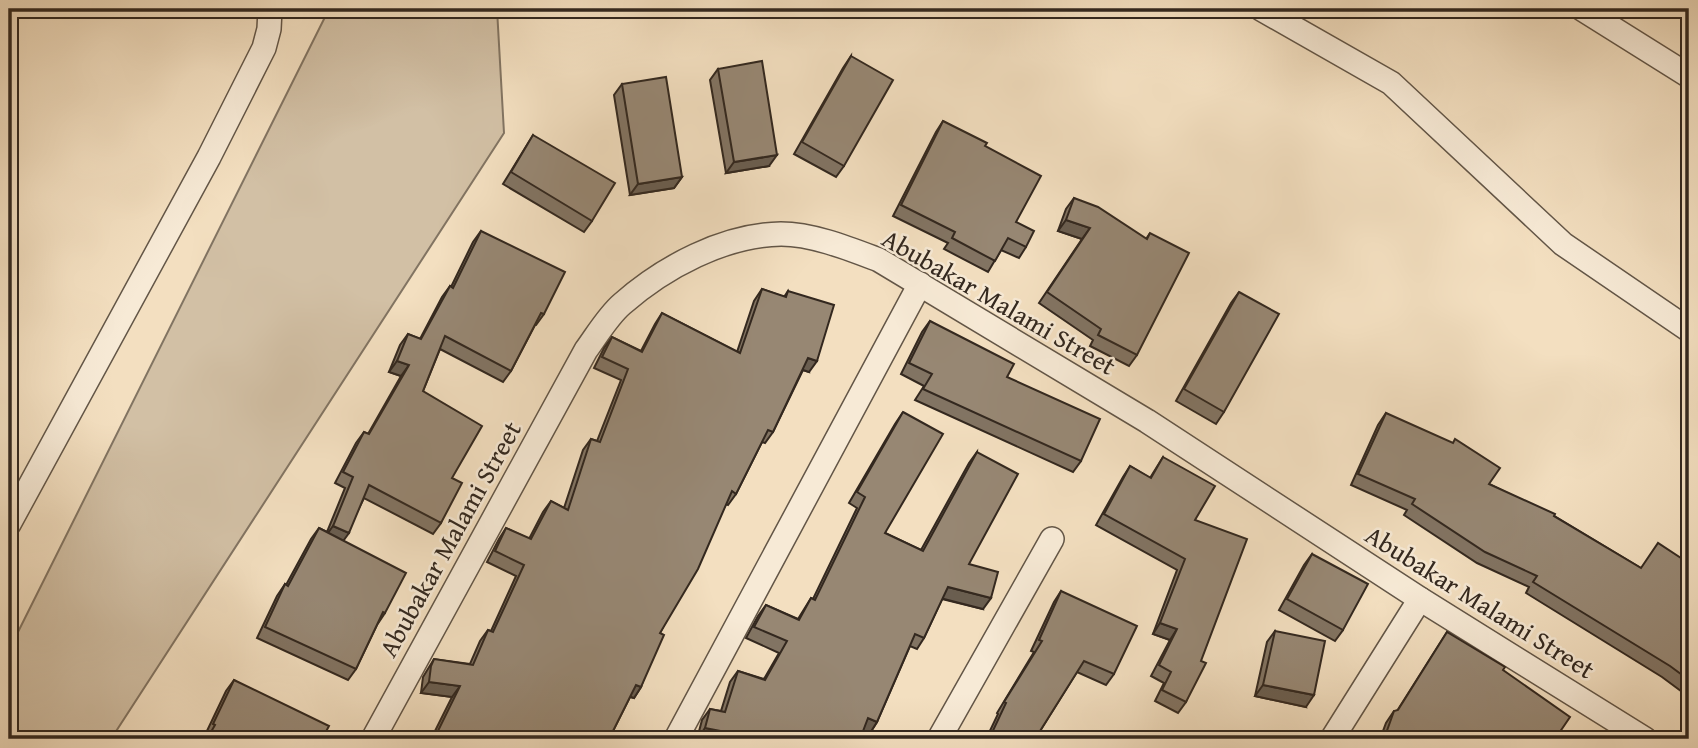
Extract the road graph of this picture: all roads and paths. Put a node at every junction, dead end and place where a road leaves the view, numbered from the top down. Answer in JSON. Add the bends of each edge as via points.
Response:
{"nodes":[{"id":1,"x":270,"y":9,"type":"edge"},
{"id":2,"x":1261,"y":9,"type":"edge"},
{"id":3,"x":1582,"y":9,"type":"edge"},
{"id":4,"x":1689,"y":76,"type":"edge"},
{"id":5,"x":920,"y":284,"type":"junction"},
{"id":6,"x":1689,"y":330,"type":"edge"},
{"id":7,"x":9,"y":524,"type":"edge"},
{"id":8,"x":1052,"y":539,"type":"dead end"},
{"id":9,"x":1420,"y":599,"type":"junction"},
{"id":10,"x":1634,"y":736,"type":"edge"},
{"id":11,"x":373,"y":739,"type":"edge"},
{"id":12,"x":676,"y":739,"type":"edge"},
{"id":13,"x":939,"y":739,"type":"edge"},
{"id":14,"x":1332,"y":739,"type":"edge"}],
"edges":[{"from":1,"to":7,"type":"street","via":[[264,48],[209,158]]},
{"from":2,"to":6,"type":"street","via":[[1391,83],[1563,244]]},
{"from":3,"to":4,"type":"street"},
{"from":5,"to":9,"type":"street","name":"Abubakar Malami Street","via":[[1147,421]]},
{"from":5,"to":11,"type":"street","name":"Abubakar Malami Street","via":[[880,260],[830,242],[782,234],[738,240],[689,258],[620,305],[586,350]]},
{"from":5,"to":12,"type":"street"},
{"from":8,"to":13,"type":"street"},
{"from":9,"to":10,"type":"street","name":"Abubakar Malami Street"},
{"from":9,"to":14,"type":"street"}]}
